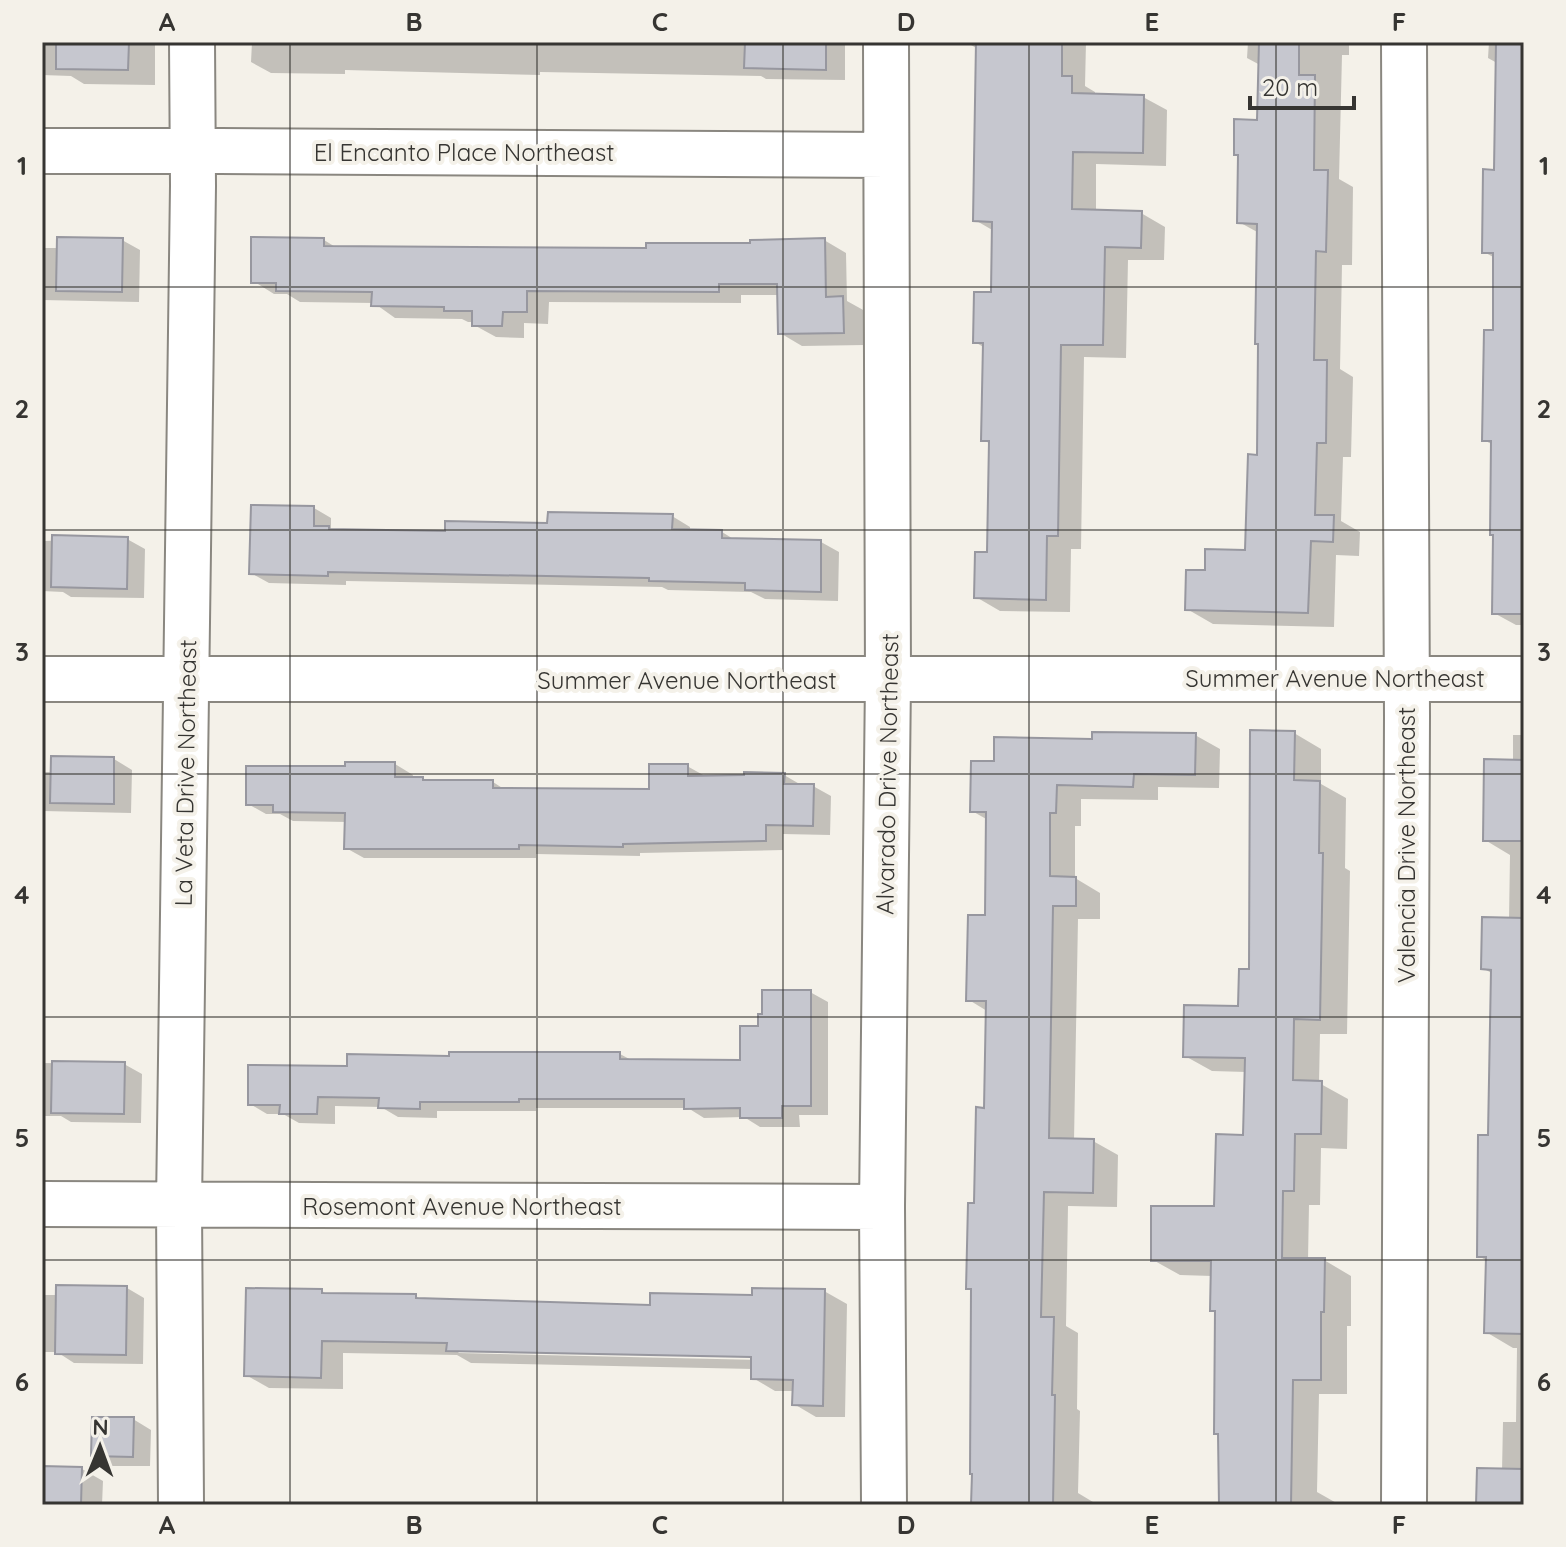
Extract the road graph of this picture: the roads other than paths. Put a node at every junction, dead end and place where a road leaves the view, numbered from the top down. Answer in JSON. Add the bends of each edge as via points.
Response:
{"nodes":[{"id":1,"x":192,"y":42,"type":"edge"},
{"id":2,"x":886,"y":42,"type":"edge"},
{"id":3,"x":1404,"y":42,"type":"edge"},
{"id":4,"x":42,"y":151,"type":"edge"},
{"id":5,"x":193,"y":151,"type":"junction"},
{"id":6,"x":886,"y":155,"type":"junction"},
{"id":7,"x":1406,"y":678,"type":"junction"},
{"id":8,"x":42,"y":679,"type":"edge"},
{"id":9,"x":1524,"y":679,"type":"edge"},
{"id":10,"x":888,"y":680,"type":"junction"},
{"id":11,"x":187,"y":681,"type":"junction"},
{"id":12,"x":42,"y":1204,"type":"edge"},
{"id":13,"x":179,"y":1205,"type":"junction"},
{"id":14,"x":882,"y":1207,"type":"junction"},
{"id":15,"x":181,"y":1505,"type":"edge"},
{"id":16,"x":884,"y":1505,"type":"edge"},
{"id":17,"x":1404,"y":1505,"type":"edge"}],
"edges":[{"from":1,"to":5,"type":"street","name":"La Veta Drive Northeast"},
{"from":2,"to":6,"type":"street","name":"Alvarado Drive Northeast"},
{"from":3,"to":7,"type":"street","name":"Valencia Drive Northeast"},
{"from":4,"to":5,"type":"street","name":"El Encanto Place Northeast"},
{"from":5,"to":6,"type":"street","name":"El Encanto Place Northeast"},
{"from":5,"to":11,"type":"street","name":"La Veta Drive Northeast"},
{"from":6,"to":10,"type":"street","name":"Alvarado Drive Northeast"},
{"from":7,"to":9,"type":"street","name":"Summer Avenue Northeast"},
{"from":7,"to":10,"type":"street","name":"Summer Avenue Northeast"},
{"from":7,"to":17,"type":"street","name":"Valencia Drive Northeast"},
{"from":8,"to":11,"type":"street","name":"Summer Avenue Northeast"},
{"from":10,"to":11,"type":"street","name":"Summer Avenue Northeast"},
{"from":10,"to":14,"type":"street","name":"Alvarado Drive Northeast"},
{"from":11,"to":13,"type":"street","name":"La Veta Drive Northeast"},
{"from":12,"to":13,"type":"street","name":"Rosemont Avenue Northeast"},
{"from":13,"to":14,"type":"street","name":"Rosemont Avenue Northeast"},
{"from":13,"to":15,"type":"street","name":"La Veta Drive Northeast"},
{"from":14,"to":16,"type":"street","name":"Alvarado Drive Northeast"}]}
